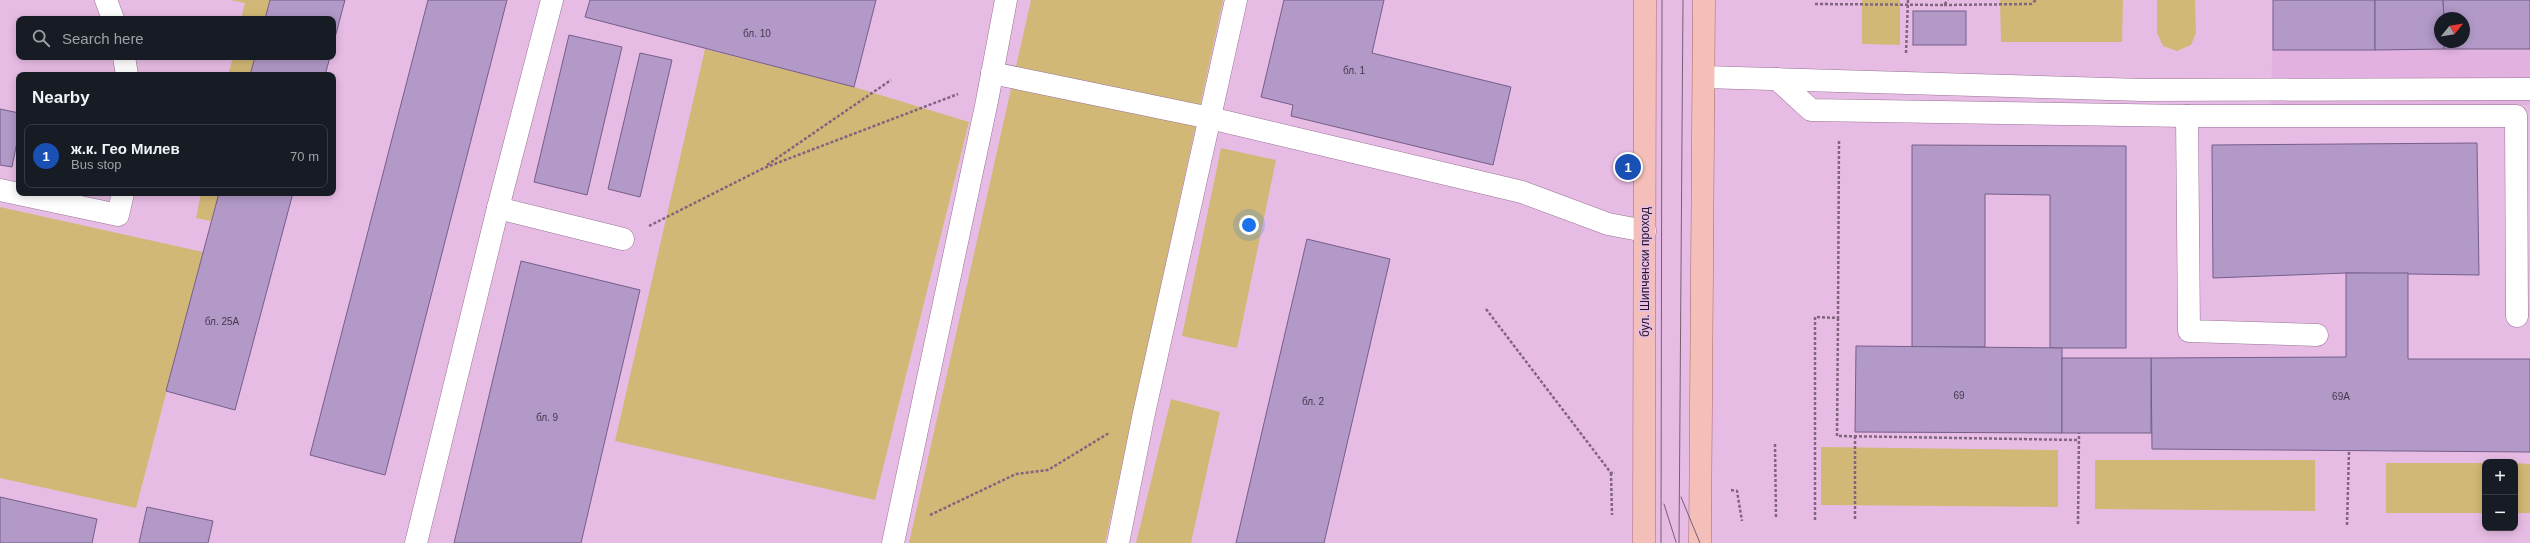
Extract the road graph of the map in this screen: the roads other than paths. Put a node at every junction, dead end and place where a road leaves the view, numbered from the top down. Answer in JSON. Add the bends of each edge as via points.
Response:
{"nodes":[{"id":1,"x":106,"y":0,"type":"edge"},
{"id":2,"x":552,"y":0,"type":"edge"},
{"id":3,"x":1006,"y":0,"type":"edge"},
{"id":4,"x":1236,"y":0,"type":"edge"},
{"id":5,"x":1645,"y":0,"type":"edge"},
{"id":6,"x":1704,"y":0,"type":"edge"},
{"id":7,"x":112,"y":16,"type":"edge"},
{"id":8,"x":124,"y":60,"type":"edge"},
{"id":9,"x":126,"y":72,"type":"edge"},
{"id":10,"x":992,"y":73,"type":"junction"},
{"id":11,"x":1704,"y":77,"type":"junction"},
{"id":12,"x":1777,"y":79,"type":"junction"},
{"id":13,"x":2530,"y":89,"type":"edge"},
{"id":14,"x":2187,"y":116,"type":"junction"},
{"id":15,"x":1210,"y":118,"type":"junction"},
{"id":16,"x":0,"y":190,"type":"edge"},
{"id":17,"x":16,"y":193,"type":"edge"},
{"id":18,"x":28,"y":196,"type":"edge"},
{"id":19,"x":122,"y":196,"type":"edge"},
{"id":20,"x":498,"y":208,"type":"junction"},
{"id":21,"x":1645,"y":231,"type":"junction"},
{"id":22,"x":623,"y":239,"type":"road end"},
{"id":23,"x":2517,"y":316,"type":"dead end"},
{"id":24,"x":2317,"y":335,"type":"dead end"},
{"id":25,"x":894,"y":537,"type":"edge"},
{"id":26,"x":416,"y":543,"type":"edge"},
{"id":27,"x":1118,"y":543,"type":"edge"},
{"id":28,"x":1644,"y":543,"type":"edge"},
{"id":29,"x":1700,"y":543,"type":"edge"}],
"edges":[{"from":1,"to":7,"type":"lane"},
{"from":2,"to":20,"type":"lane"},
{"from":3,"to":10,"type":"lane"},
{"from":4,"to":15,"type":"lane"},
{"from":5,"to":21,"type":"main road","name":"бул. Шипченски проход"},
{"from":6,"to":11,"type":"main road"},
{"from":8,"to":9,"type":"lane"},
{"from":10,"to":15,"type":"lane"},
{"from":10,"to":25,"type":"lane"},
{"from":11,"to":12,"type":"lane"},
{"from":11,"to":29,"type":"main road"},
{"from":12,"to":13,"type":"lane","via":[[2142,90]]},
{"from":12,"to":14,"type":"lane","via":[[1810,110]]},
{"from":14,"to":23,"type":"lane","via":[[2516,116]]},
{"from":14,"to":24,"type":"lane","via":[[2189,331]]},
{"from":15,"to":21,"type":"lane","via":[[1522,192],[1608,224]]},
{"from":15,"to":27,"type":"lane","via":[[1144,412]]},
{"from":16,"to":17,"type":"lane"},
{"from":18,"to":19,"type":"lane","via":[[118,215]]},
{"from":20,"to":22,"type":"lane"},
{"from":20,"to":26,"type":"lane"},
{"from":21,"to":28,"type":"main road","name":"бул. Шипченски проход"}]}
